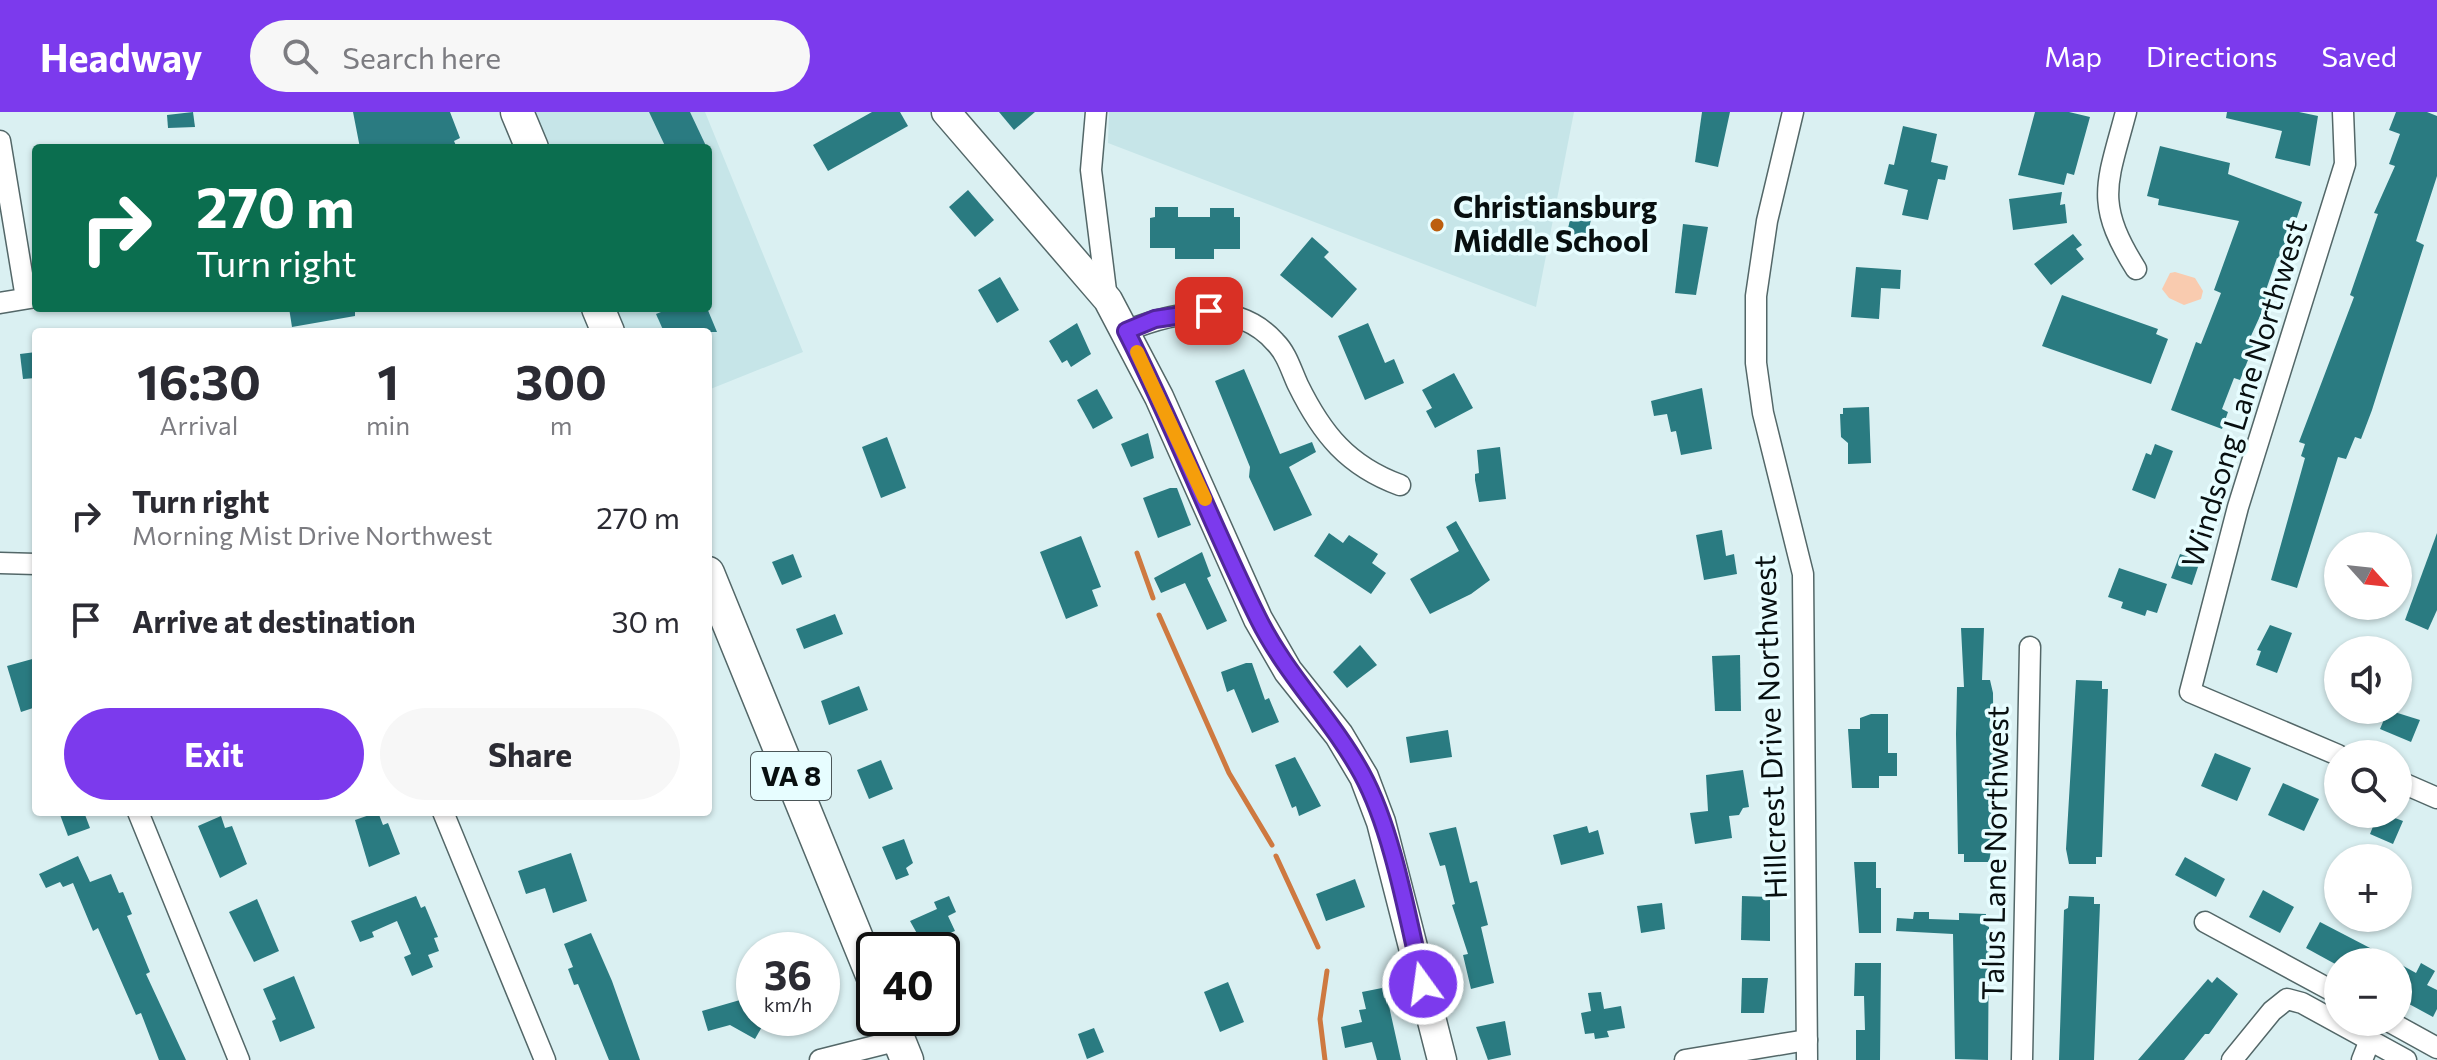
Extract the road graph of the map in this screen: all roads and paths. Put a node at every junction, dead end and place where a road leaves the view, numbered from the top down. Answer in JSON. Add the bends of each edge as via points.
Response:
{"nodes":[{"id":1,"x":517,"y":112,"type":"edge"},
{"id":2,"x":946,"y":112,"type":"edge"},
{"id":3,"x":1096,"y":112,"type":"edge"},
{"id":4,"x":1793,"y":112,"type":"edge"},
{"id":5,"x":2126,"y":112,"type":"edge"},
{"id":6,"x":2343,"y":112,"type":"edge"},
{"id":7,"x":0,"y":141,"type":"edge"},
{"id":8,"x":530,"y":144,"type":"edge"},
{"id":9,"x":2136,"y":269,"type":"dead end"},
{"id":10,"x":31,"y":298,"type":"edge"},
{"id":11,"x":1108,"y":300,"type":"junction"},
{"id":12,"x":0,"y":303,"type":"edge"},
{"id":13,"x":1126,"y":331,"type":"junction"},
{"id":14,"x":1400,"y":485,"type":"dead end"},
{"id":15,"x":0,"y":563,"type":"edge"},
{"id":16,"x":32,"y":564,"type":"edge"},
{"id":17,"x":712,"y":583,"type":"edge"},
{"id":18,"x":2030,"y":647,"type":"dead end"},
{"id":19,"x":2324,"y":749,"type":"edge"},
{"id":20,"x":2412,"y":787,"type":"edge"},
{"id":21,"x":2437,"y":798,"type":"edge"},
{"id":22,"x":140,"y":816,"type":"edge"},
{"id":23,"x":445,"y":816,"type":"edge"},
{"id":24,"x":2205,"y":922,"type":"dead end"},
{"id":25,"x":856,"y":936,"type":"edge"},
{"id":26,"x":2324,"y":986,"type":"edge"},
{"id":27,"x":2412,"y":1034,"type":"edge"},
{"id":28,"x":898,"y":1039,"type":"edge"},
{"id":29,"x":2370,"y":1040,"type":"junction"},
{"id":30,"x":2437,"y":1048,"type":"edge"},
{"id":31,"x":1807,"y":1050,"type":"edge"},
{"id":32,"x":239,"y":1060,"type":"edge"},
{"id":33,"x":545,"y":1060,"type":"edge"},
{"id":34,"x":820,"y":1060,"type":"edge"},
{"id":35,"x":1442,"y":1060,"type":"edge"},
{"id":36,"x":1685,"y":1060,"type":"edge"},
{"id":37,"x":2022,"y":1060,"type":"edge"},
{"id":38,"x":2232,"y":1060,"type":"edge"},
{"id":39,"x":2362,"y":1060,"type":"edge"},
{"id":40,"x":2406,"y":1060,"type":"edge"}],
"edges":[{"from":1,"to":8,"type":"main road"},
{"from":2,"to":11,"type":"street"},
{"from":3,"to":11,"type":"street","via":[[1091,170]]},
{"from":4,"to":31,"type":"street","name":"Hillcrest Drive Northwest","via":[[1758,281],[1756,363],[1763,413],[1803,574]]},
{"from":5,"to":9,"type":"street","via":[[2107,206],[2116,237]]},
{"from":6,"to":19,"type":"street","name":"Windsong Lane Northwest","via":[[2345,164],[2238,507],[2190,692]]},
{"from":7,"to":10,"type":"street"},
{"from":10,"to":12,"type":"street"},
{"from":11,"to":13,"type":"street"},
{"from":13,"to":14,"type":"street","via":[[1155,319],[1209,311],[1252,326],[1274,340],[1315,414],[1350,459],[1370,474]]},
{"from":13,"to":35,"type":"street","via":[[1258,619],[1288,671],[1339,735],[1364,777],[1381,822]]},
{"from":15,"to":16,"type":"street"},
{"from":17,"to":25,"type":"main road","number":"VA 8"},
{"from":18,"to":37,"type":"street","name":"Talus Lane Northwest"},
{"from":20,"to":21,"type":"street"},
{"from":22,"to":32,"type":"street"},
{"from":23,"to":33,"type":"street"},
{"from":24,"to":26,"type":"street"},
{"from":27,"to":30,"type":"street"},
{"from":28,"to":34,"type":"street"},
{"from":29,"to":38,"type":"street","via":[[2287,999]]},
{"from":29,"to":39,"type":"street"},
{"from":29,"to":40,"type":"street"},
{"from":31,"to":36,"type":"street"}]}
